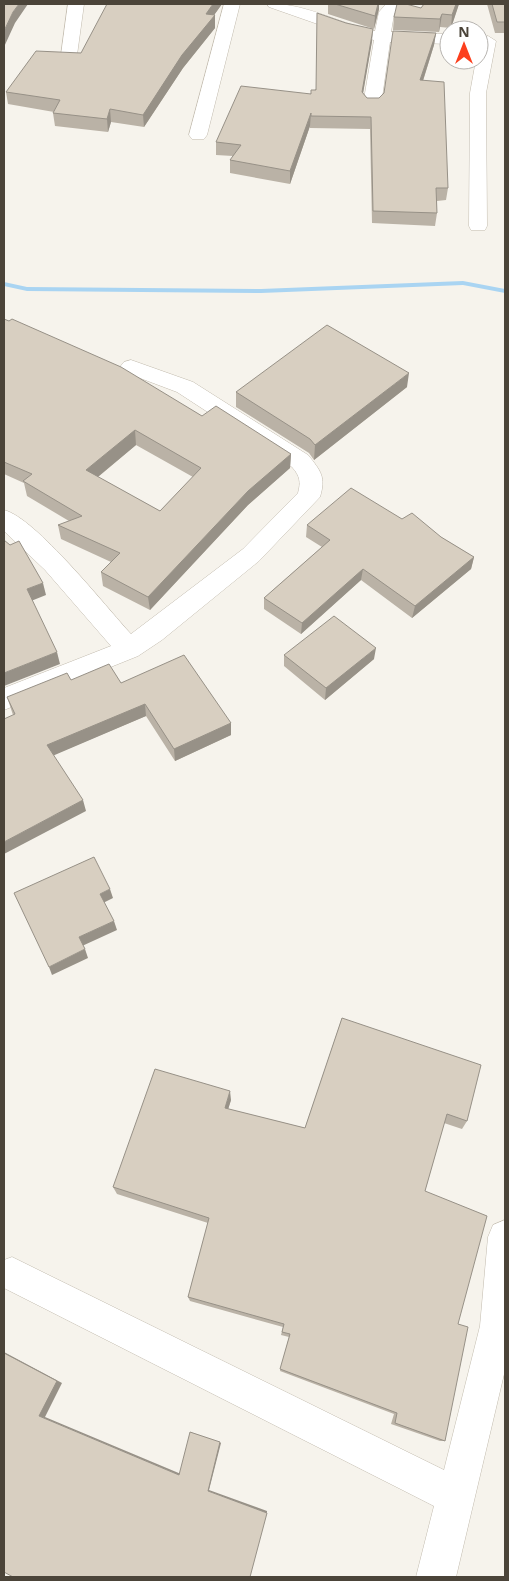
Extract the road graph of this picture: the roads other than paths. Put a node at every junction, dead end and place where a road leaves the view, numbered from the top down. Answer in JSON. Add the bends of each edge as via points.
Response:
{"nodes":[{"id":1,"x":76,"y":4,"type":"edge"},
{"id":2,"x":232,"y":4,"type":"edge"},
{"id":3,"x":275,"y":4,"type":"edge"},
{"id":4,"x":395,"y":4,"type":"edge"},
{"id":5,"x":383,"y":37,"type":"junction"},
{"id":6,"x":439,"y":39,"type":"edge"},
{"id":7,"x":491,"y":41,"type":"edge"},
{"id":8,"x":69,"y":55,"type":"edge"},
{"id":9,"x":372,"y":105,"type":"edge"},
{"id":10,"x":198,"y":135,"type":"dead end"},
{"id":11,"x":478,"y":226,"type":"dead end"},
{"id":12,"x":131,"y":367,"type":"dead end"},
{"id":13,"x":4,"y":518,"type":"edge"},
{"id":14,"x":129,"y":648,"type":"junction"},
{"id":15,"x":4,"y":699,"type":"edge"},
{"id":16,"x":505,"y":1237,"type":"edge"},
{"id":17,"x":12,"y":1274,"type":"dead end"},
{"id":18,"x":455,"y":1496,"type":"junction"},
{"id":19,"x":436,"y":1577,"type":"edge"}],
"edges":[{"from":1,"to":8,"type":"street"},
{"from":2,"to":10,"type":"street"},
{"from":3,"to":5,"type":"street","via":[[352,31]]},
{"from":4,"to":5,"type":"street","via":[[387,12]]},
{"from":5,"to":6,"type":"street"},
{"from":5,"to":9,"type":"street"},
{"from":7,"to":11,"type":"street","via":[[478,93]]},
{"from":12,"to":14,"type":"street","via":[[185,387],[216,406],[300,461],[310,473],[312,484],[308,497],[251,555],[153,633]]},
{"from":13,"to":14,"type":"street"},
{"from":14,"to":15,"type":"street"},
{"from":16,"to":18,"type":"street","via":[[498,1326]]},
{"from":17,"to":18,"type":"street"},
{"from":18,"to":19,"type":"street"}]}
